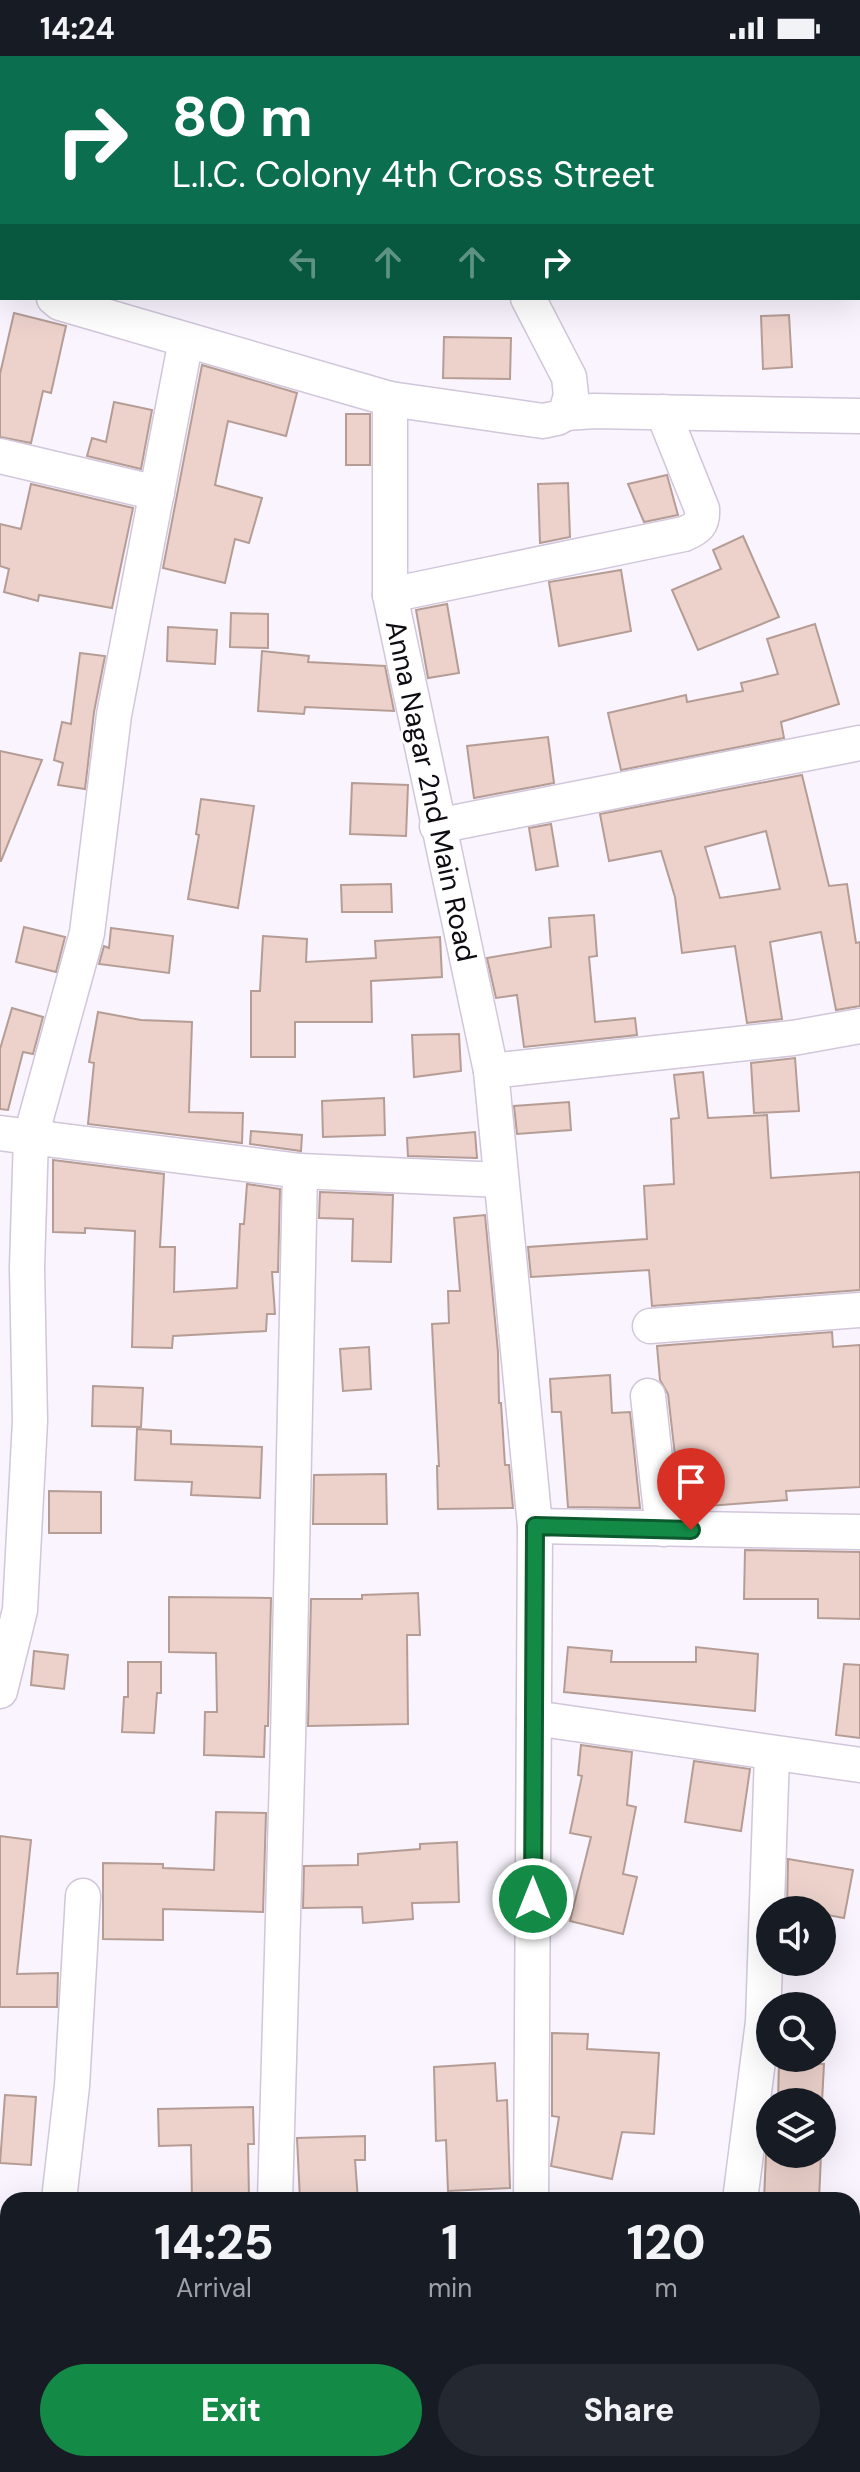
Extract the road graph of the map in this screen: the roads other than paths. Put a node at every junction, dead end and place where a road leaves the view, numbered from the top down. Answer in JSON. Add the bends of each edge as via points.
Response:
{"nodes":[{"id":1,"x":56,"y":300,"type":"edge"},
{"id":2,"x":529,"y":300,"type":"edge"},
{"id":3,"x":186,"y":340,"type":"junction"},
{"id":4,"x":390,"y":399,"type":"junction"},
{"id":5,"x":663,"y":412,"type":"junction"},
{"id":6,"x":566,"y":413,"type":"junction"},
{"id":7,"x":860,"y":416,"type":"edge"},
{"id":8,"x":0,"y":456,"type":"edge"},
{"id":9,"x":157,"y":493,"type":"junction"},
{"id":10,"x":390,"y":595,"type":"junction"},
{"id":11,"x":860,"y":743,"type":"edge"},
{"id":12,"x":437,"y":826,"type":"junction"},
{"id":13,"x":860,"y":1026,"type":"edge"},
{"id":14,"x":491,"y":1071,"type":"junction"},
{"id":15,"x":16,"y":1134,"type":"edge"},
{"id":16,"x":300,"y":1171,"type":"junction"},
{"id":17,"x":501,"y":1180,"type":"junction"},
{"id":18,"x":860,"y":1310,"type":"edge"},
{"id":19,"x":650,"y":1326,"type":"dead end"},
{"id":20,"x":648,"y":1396,"type":"dead end"},
{"id":21,"x":535,"y":1526,"type":"junction"},
{"id":22,"x":663,"y":1529,"type":"junction"},
{"id":23,"x":860,"y":1532,"type":"edge"},
{"id":24,"x":0,"y":1691,"type":"edge"},
{"id":25,"x":534,"y":1718,"type":"junction"},
{"id":26,"x":772,"y":1754,"type":"junction"},
{"id":27,"x":860,"y":1765,"type":"edge"},
{"id":28,"x":83,"y":1896,"type":"dead end"},
{"id":29,"x":60,"y":2192,"type":"edge"},
{"id":30,"x":275,"y":2192,"type":"edge"},
{"id":31,"x":531,"y":2192,"type":"edge"},
{"id":32,"x":741,"y":2192,"type":"edge"}],
"edges":[{"from":1,"to":3,"type":"street"},
{"from":2,"to":6,"type":"street","via":[[569,377]]},
{"from":3,"to":4,"type":"street"},
{"from":3,"to":9,"type":"street"},
{"from":4,"to":6,"type":"street","via":[[543,421]]},
{"from":4,"to":10,"type":"street","name":"Anna Nagar 2nd Main Road"},
{"from":5,"to":6,"type":"street"},
{"from":5,"to":7,"type":"street"},
{"from":5,"to":10,"type":"street","via":[[702,509],[697,528]]},
{"from":8,"to":9,"type":"street"},
{"from":9,"to":15,"type":"street","via":[[114,715],[87,933]]},
{"from":10,"to":12,"type":"street","name":"Anna Nagar 2nd Main Road"},
{"from":11,"to":12,"type":"street"},
{"from":12,"to":14,"type":"street","name":"Anna Nagar 2nd Main Road"},
{"from":13,"to":14,"type":"street"},
{"from":14,"to":17,"type":"street","name":"Anna Nagar 2nd Main Road"},
{"from":15,"to":16,"type":"street"},
{"from":15,"to":24,"type":"street","via":[[27,1268],[30,1421],[20,1610]]},
{"from":16,"to":17,"type":"street"},
{"from":16,"to":30,"type":"street"},
{"from":17,"to":21,"type":"street","name":"Anna Nagar 2nd Main Road"},
{"from":18,"to":19,"type":"street"},
{"from":20,"to":22,"type":"street"},
{"from":21,"to":22,"type":"street"},
{"from":21,"to":25,"type":"street","name":"Anna Nagar 2nd Main Road"},
{"from":22,"to":23,"type":"street"},
{"from":25,"to":26,"type":"street"},
{"from":25,"to":31,"type":"street","name":"Anna Nagar 2nd Main Road"},
{"from":26,"to":27,"type":"street"},
{"from":26,"to":32,"type":"street","via":[[763,2022]]},
{"from":28,"to":29,"type":"street"}]}
